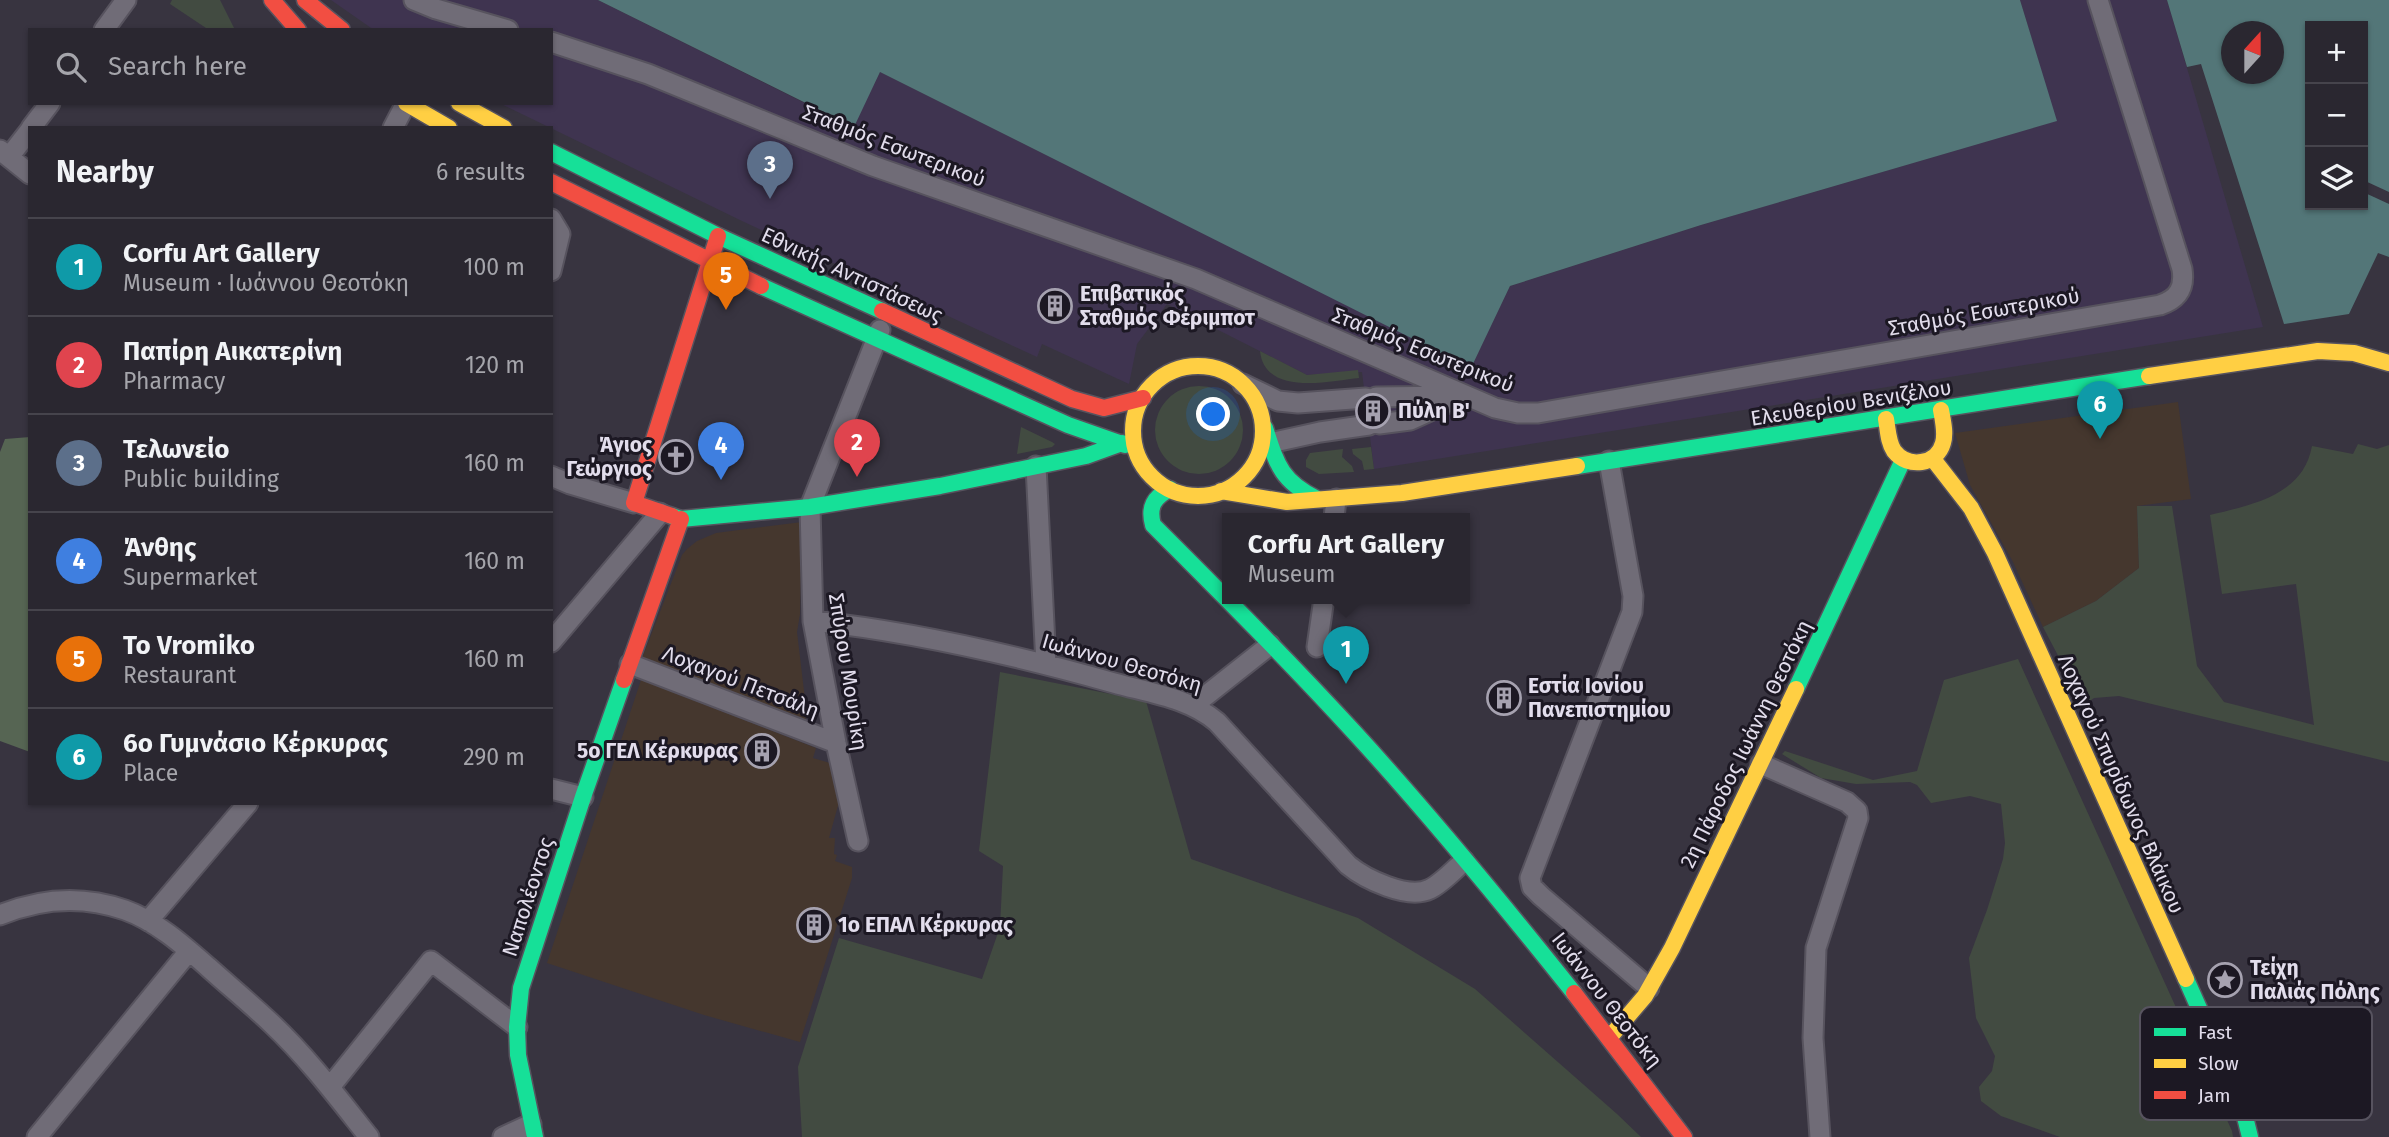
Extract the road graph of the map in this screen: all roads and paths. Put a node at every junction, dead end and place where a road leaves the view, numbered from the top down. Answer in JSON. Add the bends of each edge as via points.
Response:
{"nodes":[{"id":1,"x":126,"y":0,"type":"edge"},
{"id":2,"x":272,"y":0,"type":"edge"},
{"id":3,"x":305,"y":0,"type":"edge"},
{"id":4,"x":414,"y":0,"type":"edge"},
{"id":5,"x":2098,"y":0,"type":"edge"},
{"id":6,"x":105,"y":28,"type":"edge"},
{"id":7,"x":296,"y":28,"type":"edge"},
{"id":8,"x":340,"y":28,"type":"edge"},
{"id":9,"x":501,"y":28,"type":"edge"},
{"id":10,"x":553,"y":43,"type":"edge"},
{"id":11,"x":49,"y":105,"type":"edge"},
{"id":12,"x":405,"y":105,"type":"edge"},
{"id":13,"x":409,"y":105,"type":"edge"},
{"id":14,"x":463,"y":105,"type":"edge"},
{"id":15,"x":33,"y":126,"type":"edge"},
{"id":16,"x":394,"y":126,"type":"edge"},
{"id":17,"x":446,"y":126,"type":"edge"},
{"id":18,"x":500,"y":126,"type":"edge"},
{"id":19,"x":28,"y":132,"type":"edge"},
{"id":20,"x":5,"y":154,"type":"edge"},
{"id":21,"x":560,"y":156,"type":"edge"},
{"id":22,"x":28,"y":172,"type":"edge"},
{"id":23,"x":553,"y":189,"type":"edge"},
{"id":24,"x":553,"y":222,"type":"edge"},
{"id":25,"x":718,"y":236,"type":"junction"},
{"id":26,"x":709,"y":262,"type":"junction"},
{"id":27,"x":553,"y":263,"type":"edge"},
{"id":28,"x":887,"y":313,"type":"junction"},
{"id":29,"x":876,"y":340,"type":"junction"},
{"id":30,"x":2389,"y":363,"type":"edge"},
{"id":31,"x":1243,"y":384,"type":"junction"},
{"id":32,"x":1463,"y":396,"type":"junction"},
{"id":33,"x":1143,"y":398,"type":"junction"},
{"id":34,"x":1941,"y":410,"type":"junction"},
{"id":35,"x":1886,"y":419,"type":"junction"},
{"id":36,"x":1263,"y":424,"type":"junction"},
{"id":37,"x":1270,"y":443,"type":"junction"},
{"id":38,"x":1129,"y":446,"type":"junction"},
{"id":39,"x":1933,"y":458,"type":"junction"},
{"id":40,"x":1903,"y":460,"type":"junction"},
{"id":41,"x":1609,"y":461,"type":"junction"},
{"id":42,"x":1036,"y":466,"type":"junction"},
{"id":43,"x":553,"y":476,"type":"edge"},
{"id":44,"x":1170,"y":489,"type":"junction"},
{"id":45,"x":1221,"y":491,"type":"junction"},
{"id":46,"x":1317,"y":499,"type":"junction"},
{"id":47,"x":634,"y":503,"type":"junction"},
{"id":48,"x":810,"y":507,"type":"junction"},
{"id":49,"x":1335,"y":508,"type":"edge"},
{"id":50,"x":660,"y":513,"type":"junction"},
{"id":51,"x":681,"y":519,"type":"junction"},
{"id":52,"x":1222,"y":596,"type":"edge"},
{"id":53,"x":1230,"y":604,"type":"edge"},
{"id":54,"x":1323,"y":604,"type":"edge"},
{"id":55,"x":813,"y":621,"type":"junction"},
{"id":56,"x":553,"y":640,"type":"edge"},
{"id":57,"x":1270,"y":645,"type":"junction"},
{"id":58,"x":1317,"y":647,"type":"dead end"},
{"id":59,"x":630,"y":664,"type":"junction"},
{"id":60,"x":1046,"y":664,"type":"junction"},
{"id":61,"x":1194,"y":705,"type":"junction"},
{"id":62,"x":835,"y":743,"type":"junction"},
{"id":63,"x":1761,"y":764,"type":"junction"},
{"id":64,"x":553,"y":790,"type":"edge"},
{"id":65,"x":583,"y":797,"type":"junction"},
{"id":66,"x":246,"y":805,"type":"edge"},
{"id":67,"x":858,"y":841,"type":"dead end"},
{"id":68,"x":1464,"y":861,"type":"junction"},
{"id":69,"x":0,"y":915,"type":"edge"},
{"id":70,"x":148,"y":921,"type":"junction"},
{"id":71,"x":189,"y":951,"type":"junction"},
{"id":72,"x":1649,"y":988,"type":"junction"},
{"id":73,"x":2198,"y":1007,"type":"edge"},
{"id":74,"x":517,"y":1027,"type":"junction"},
{"id":75,"x":1610,"y":1037,"type":"junction"},
{"id":76,"x":330,"y":1087,"type":"junction"},
{"id":77,"x":2246,"y":1120,"type":"edge"},
{"id":78,"x":533,"y":1131,"type":"edge"},
{"id":79,"x":37,"y":1137,"type":"edge"},
{"id":80,"x":369,"y":1137,"type":"edge"},
{"id":81,"x":503,"y":1137,"type":"edge"},
{"id":82,"x":1684,"y":1137,"type":"edge"},
{"id":83,"x":1820,"y":1137,"type":"edge"},
{"id":84,"x":2250,"y":1137,"type":"edge"}],
"edges":[{"from":1,"to":6,"type":"street"},
{"from":2,"to":7,"type":"main road"},
{"from":3,"to":8,"type":"main road"},
{"from":4,"to":9,"type":"street"},
{"from":5,"to":32,"type":"street","name":"Σταθμός Εσωτερικού","via":[[2182,269],[2180,291],[2169,302],[1538,413],[1495,408]]},
{"from":10,"to":32,"type":"street","name":"Σταθμός Εσωτερικού","via":[[648,74],[873,166],[1196,279]]},
{"from":11,"to":15,"type":"street"},
{"from":12,"to":16,"type":"street"},
{"from":13,"to":17,"type":"main road"},
{"from":14,"to":18,"type":"main road"},
{"from":19,"to":20,"type":"street"},
{"from":20,"to":22,"type":"street"},
{"from":21,"to":23,"type":"street"},
{"from":21,"to":25,"type":"main road","name":"Εθνικής Αντιστάσεως"},
{"from":23,"to":26,"type":"main road"},
{"from":24,"to":27,"type":"street","via":[[560,234]]},
{"from":25,"to":26,"type":"main road"},
{"from":25,"to":28,"type":"main road","name":"Εθνικής Αντιστάσεως"},
{"from":26,"to":29,"type":"main road"},
{"from":26,"to":47,"type":"main road"},
{"from":28,"to":29,"type":"street","name":"Σπύρου Μουρίκη"},
{"from":28,"to":33,"type":"main road","name":"Εθνικής Αντιστάσεως","via":[[1088,405],[1104,408]]},
{"from":29,"to":38,"type":"main road","via":[[1064,424]]},
{"from":29,"to":48,"type":"street","name":"Σπύρου Μουρίκη"},
{"from":30,"to":34,"type":"main road","name":"Ελευθερίου Βενιζέλου","via":[[2356,352],[2301,352]]},
{"from":31,"to":32,"type":"street","via":[[1278,401],[1298,403]]},
{"from":31,"to":33,"type":"main road","via":[[1224,371],[1196,366],[1167,374],[1152,384]]},
{"from":31,"to":36,"type":"main road","via":[[1258,405]]},
{"from":32,"to":37,"type":"street","via":[[1410,420]]},
{"from":33,"to":38,"type":"main road"},
{"from":34,"to":35,"type":"main road","name":"Ελευθερίου Βενιζέλου"},
{"from":34,"to":39,"type":"main road","via":[[1944,442]]},
{"from":35,"to":40,"type":"main road","via":[[1894,451]]},
{"from":35,"to":41,"type":"main road","name":"Ελευθερίου Βενιζέλου"},
{"from":36,"to":37,"type":"main road"},
{"from":36,"to":45,"type":"main road","via":[[1256,462],[1243,478]]},
{"from":37,"to":46,"type":"main road","via":[[1285,480]]},
{"from":38,"to":42,"type":"main road"},
{"from":38,"to":44,"type":"main road","via":[[1149,474]]},
{"from":39,"to":40,"type":"main road","via":[[1914,464]]},
{"from":39,"to":73,"type":"main road","name":"Λοχαγού Σπυρίδωνος Βλάικου","via":[[1971,508],[1995,553]]},
{"from":40,"to":63,"type":"main road","name":"2η Πάροδος Ιωάννη Θεοτόκη"},
{"from":41,"to":49,"type":"main road","name":"Ελευθερίου Βενιζέλου"},
{"from":41,"to":72,"type":"street","via":[[1632,612],[1530,878],[1541,896]]},
{"from":42,"to":48,"type":"main road"},
{"from":42,"to":60,"type":"street"},
{"from":43,"to":47,"type":"street"},
{"from":44,"to":45,"type":"main road","via":[[1202,495]]},
{"from":44,"to":52,"type":"main road","name":"Ιωάννου Θεοτόκη","via":[[1153,501],[1151,521]]},
{"from":45,"to":46,"type":"main road","name":"Ελευθερίου Βενιζέλου","via":[[1273,501]]},
{"from":46,"to":49,"type":"main road","name":"Ελευθερίου Βενιζέλου"},
{"from":47,"to":50,"type":"main road"},
{"from":48,"to":51,"type":"main road"},
{"from":48,"to":55,"type":"street","name":"Σπύρου Μουρίκη"},
{"from":50,"to":51,"type":"main road"},
{"from":50,"to":56,"type":"street"},
{"from":51,"to":59,"type":"main road","name":"Ναπολέοντος"},
{"from":53,"to":57,"type":"main road","name":"Ιωάννου Θεοτόκη"},
{"from":54,"to":58,"type":"street"},
{"from":55,"to":60,"type":"street","name":"Ιωάννου Θεοτόκη","via":[[919,636]]},
{"from":55,"to":62,"type":"street","name":"Σπύρου Μουρίκη"},
{"from":57,"to":61,"type":"street"},
{"from":57,"to":68,"type":"main road","name":"Ιωάννου Θεοτόκη","via":[[1381,762]]},
{"from":59,"to":62,"type":"street","name":"Λοχαγού Πετσάλη"},
{"from":59,"to":65,"type":"main road","name":"Ναπολέοντος"},
{"from":60,"to":61,"type":"street","name":"Ιωάννου Θεοτόκη"},
{"from":61,"to":68,"type":"street","name":"Ιωάννου Θεοτόκη","via":[[1217,722],[1348,865],[1364,876],[1420,892]]},
{"from":62,"to":67,"type":"street","name":"Σπύρου Μουρίκη"},
{"from":63,"to":72,"type":"main road","name":"2η Πάροδος Ιωάννη Θεοτόκη"},
{"from":63,"to":83,"type":"street","via":[[1847,802],[1857,811],[1816,947],[1813,1038]]},
{"from":64,"to":65,"type":"street"},
{"from":65,"to":74,"type":"main road","name":"Ναπολέοντος","via":[[522,988]]},
{"from":66,"to":70,"type":"street"},
{"from":68,"to":75,"type":"main road","name":"Ιωάννου Θεοτόκη"},
{"from":69,"to":70,"type":"street","via":[[43,902],[71,900],[108,905]]},
{"from":70,"to":71,"type":"street"},
{"from":71,"to":76,"type":"street","via":[[272,1023]]},
{"from":71,"to":79,"type":"street"},
{"from":72,"to":75,"type":"main road","name":"2η Πάροδος Ιωάννη Θεοτόκη","via":[[1633,1014]]},
{"from":74,"to":76,"type":"street","via":[[431,961]]},
{"from":74,"to":78,"type":"main road","name":"Ναπολέοντος","via":[[517,1055]]},
{"from":75,"to":82,"type":"main road","name":"Ιωάννου Θεοτόκη"},
{"from":76,"to":80,"type":"street"},
{"from":77,"to":84,"type":"main road","name":"Λοχαγού Σπυρίδωνος Βλάικου"},
{"from":78,"to":81,"type":"street"}]}
